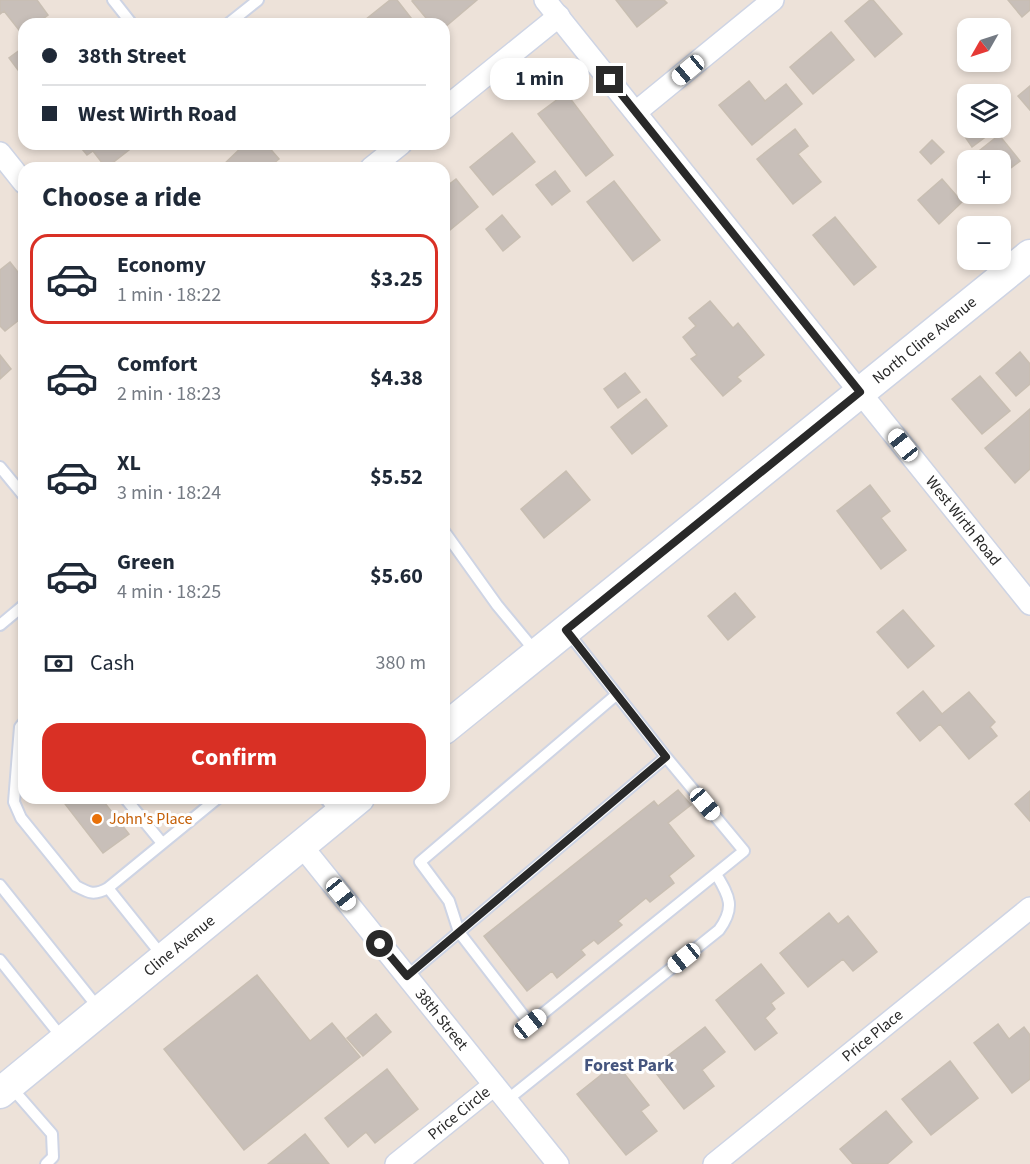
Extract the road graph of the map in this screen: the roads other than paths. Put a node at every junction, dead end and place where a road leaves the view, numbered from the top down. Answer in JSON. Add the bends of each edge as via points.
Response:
{"nodes":[{"id":1,"x":113,"y":0,"type":"edge"},
{"id":2,"x":258,"y":0,"type":"edge"},
{"id":3,"x":774,"y":0,"type":"edge"},
{"id":4,"x":552,"y":8,"type":"edge"},
{"id":5,"x":127,"y":18,"type":"edge"},
{"id":6,"x":236,"y":18,"type":"edge"},
{"id":7,"x":450,"y":103,"type":"edge"},
{"id":8,"x":636,"y":112,"type":"junction"},
{"id":9,"x":394,"y":150,"type":"edge"},
{"id":10,"x":0,"y":153,"type":"edge"},
{"id":11,"x":378,"y":162,"type":"edge"},
{"id":12,"x":18,"y":176,"type":"edge"},
{"id":13,"x":1030,"y":255,"type":"edge"},
{"id":14,"x":860,"y":392,"type":"junction"},
{"id":15,"x":0,"y":466,"type":"edge"},
{"id":16,"x":18,"y":488,"type":"edge"},
{"id":17,"x":450,"y":539,"type":"edge"},
{"id":18,"x":1030,"y":604,"type":"edge"},
{"id":19,"x":18,"y":610,"type":"edge"},
{"id":20,"x":0,"y":625,"type":"edge"},
{"id":21,"x":566,"y":630,"type":"junction"},
{"id":22,"x":538,"y":653,"type":"junction"},
{"id":23,"x":616,"y":695,"type":"junction"},
{"id":24,"x":450,"y":724,"type":"edge"},
{"id":25,"x":18,"y":752,"type":"edge"},
{"id":26,"x":666,"y":757,"type":"junction"},
{"id":27,"x":130,"y":804,"type":"edge"},
{"id":28,"x":211,"y":804,"type":"edge"},
{"id":29,"x":341,"y":804,"type":"edge"},
{"id":30,"x":162,"y":843,"type":"junction"},
{"id":31,"x":301,"y":845,"type":"junction"},
{"id":32,"x":716,"y":874,"type":"junction"},
{"id":33,"x":0,"y":885,"type":"edge"},
{"id":34,"x":108,"y":888,"type":"junction"},
{"id":35,"x":1030,"y":908,"type":"edge"},
{"id":36,"x":459,"y":932,"type":"junction"},
{"id":37,"x":164,"y":958,"type":"junction"},
{"id":38,"x":0,"y":960,"type":"edge"},
{"id":39,"x":407,"y":976,"type":"junction"},
{"id":40,"x":100,"y":1010,"type":"junction"},
{"id":41,"x":64,"y":1040,"type":"junction"},
{"id":42,"x":5,"y":1089,"type":"edge"},
{"id":43,"x":501,"y":1092,"type":"junction"},
{"id":44,"x":45,"y":1164,"type":"edge"},
{"id":45,"x":396,"y":1164,"type":"edge"},
{"id":46,"x":558,"y":1164,"type":"edge"},
{"id":47,"x":714,"y":1164,"type":"edge"}],
"edges":[{"from":1,"to":5,"type":"lane"},
{"from":2,"to":6,"type":"lane"},
{"from":3,"to":8,"type":"street"},
{"from":4,"to":7,"type":"street"},
{"from":4,"to":8,"type":"street","name":"West Wirth Road"},
{"from":8,"to":14,"type":"street","name":"West Wirth Road"},
{"from":9,"to":11,"type":"street"},
{"from":10,"to":12,"type":"street"},
{"from":13,"to":14,"type":"street","name":"North Cline Avenue"},
{"from":14,"to":18,"type":"street","name":"West Wirth Road"},
{"from":14,"to":21,"type":"street","name":"North Cline Avenue"},
{"from":15,"to":16,"type":"lane"},
{"from":17,"to":22,"type":"lane","via":[[497,605]]},
{"from":19,"to":20,"type":"lane"},
{"from":21,"to":22,"type":"street"},
{"from":21,"to":23,"type":"lane"},
{"from":22,"to":24,"type":"street"},
{"from":23,"to":26,"type":"lane"},
{"from":23,"to":36,"type":"lane","via":[[420,862],[449,901]]},
{"from":25,"to":34,"type":"lane","via":[[14,802],[21,818],[76,886],[99,893]]},
{"from":26,"to":32,"type":"lane","via":[[744,851]]},
{"from":26,"to":36,"type":"lane"},
{"from":27,"to":30,"type":"lane"},
{"from":28,"to":30,"type":"lane"},
{"from":29,"to":31,"type":"street","name":"Cline Avenue"},
{"from":30,"to":34,"type":"lane"},
{"from":31,"to":37,"type":"street","name":"Cline Avenue"},
{"from":31,"to":39,"type":"street","name":"38th Street"},
{"from":32,"to":36,"type":"lane","via":[[530,1024]]},
{"from":32,"to":43,"type":"lane","via":[[730,907],[719,930]]},
{"from":33,"to":40,"type":"lane"},
{"from":34,"to":37,"type":"lane"},
{"from":35,"to":47,"type":"street","name":"Price Place"},
{"from":36,"to":39,"type":"lane"},
{"from":37,"to":40,"type":"street","name":"Cline Avenue"},
{"from":38,"to":41,"type":"lane"},
{"from":39,"to":43,"type":"street","name":"38th Street"},
{"from":40,"to":41,"type":"street","name":"Cline Avenue"},
{"from":41,"to":42,"type":"street","name":"Cline Avenue"},
{"from":42,"to":44,"type":"lane","via":[[52,1134],[53,1157]]},
{"from":43,"to":45,"type":"street","name":"Price Circle"},
{"from":43,"to":46,"type":"street","name":"38th Street"}]}
